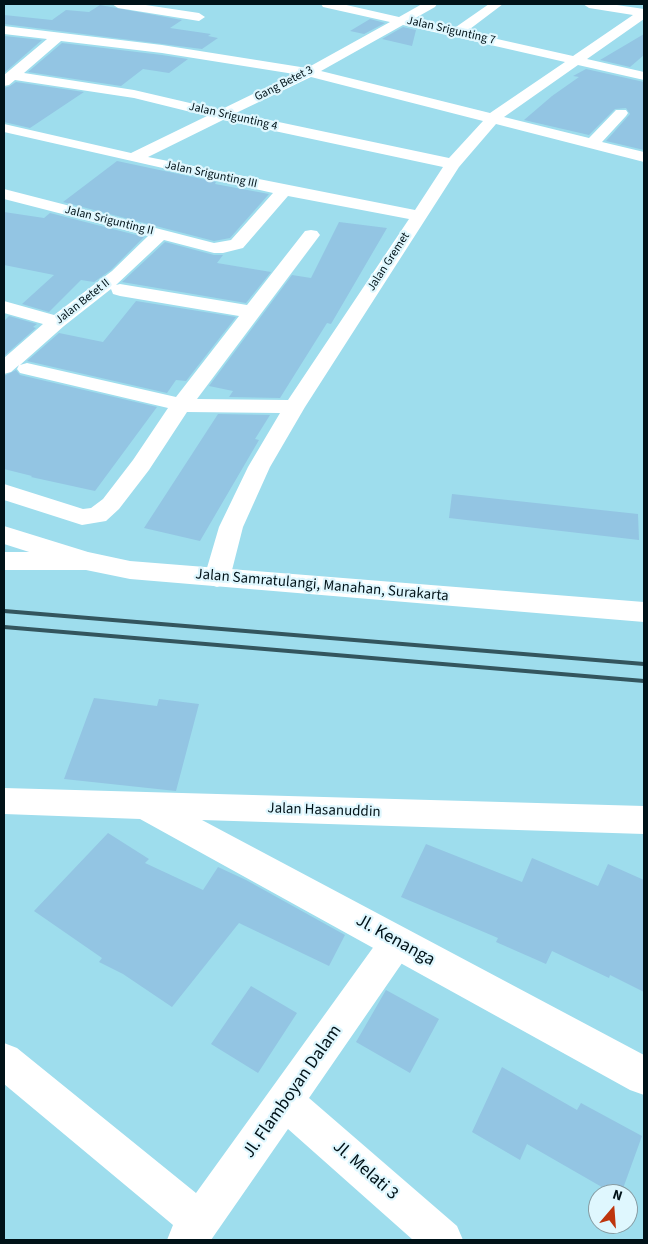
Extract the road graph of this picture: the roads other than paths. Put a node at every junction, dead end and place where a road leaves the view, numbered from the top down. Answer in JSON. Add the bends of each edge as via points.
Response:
{"nodes":[{"id":1,"x":118,"y":4,"type":"edge"},
{"id":2,"x":327,"y":4,"type":"edge"},
{"id":3,"x":432,"y":4,"type":"edge"},
{"id":4,"x":497,"y":4,"type":"edge"},
{"id":5,"x":589,"y":4,"type":"edge"},
{"id":6,"x":642,"y":17,"type":"edge"},
{"id":7,"x":404,"y":20,"type":"junction"},
{"id":8,"x":4,"y":30,"type":"edge"},
{"id":9,"x":457,"y":32,"type":"junction"},
{"id":10,"x":59,"y":36,"type":"junction"},
{"id":11,"x":162,"y":49,"type":"junction"},
{"id":12,"x":576,"y":59,"type":"junction"},
{"id":13,"x":309,"y":72,"type":"junction"},
{"id":14,"x":644,"y":76,"type":"edge"},
{"id":15,"x":8,"y":79,"type":"edge"},
{"id":16,"x":621,"y":112,"type":"dead end"},
{"id":17,"x":222,"y":115,"type":"junction"},
{"id":18,"x":493,"y":118,"type":"junction"},
{"id":19,"x":4,"y":128,"type":"edge"},
{"id":20,"x":592,"y":144,"type":"junction"},
{"id":21,"x":644,"y":157,"type":"edge"},
{"id":22,"x":133,"y":158,"type":"junction"},
{"id":23,"x":453,"y":164,"type":"junction"},
{"id":24,"x":284,"y":190,"type":"junction"},
{"id":25,"x":4,"y":194,"type":"edge"},
{"id":26,"x":420,"y":216,"type":"junction"},
{"id":27,"x":160,"y":234,"type":"junction"},
{"id":28,"x":311,"y":235,"type":"dead end"},
{"id":29,"x":120,"y":290,"type":"dead end"},
{"id":30,"x":4,"y":307,"type":"edge"},
{"id":31,"x":253,"y":312,"type":"junction"},
{"id":32,"x":57,"y":322,"type":"junction"},
{"id":33,"x":4,"y":368,"type":"edge"},
{"id":34,"x":27,"y":369,"type":"dead end"},
{"id":35,"x":181,"y":405,"type":"junction"},
{"id":36,"x":294,"y":407,"type":"junction"},
{"id":37,"x":4,"y":492,"type":"edge"},
{"id":38,"x":4,"y":536,"type":"edge"},
{"id":39,"x":4,"y":561,"type":"edge"},
{"id":40,"x":86,"y":561,"type":"junction"},
{"id":41,"x":217,"y":578,"type":"junction"},
{"id":42,"x":644,"y":612,"type":"edge"},
{"id":43,"x":4,"y":801,"type":"edge"},
{"id":44,"x":145,"y":806,"type":"junction"},
{"id":45,"x":644,"y":820,"type":"edge"},
{"id":46,"x":396,"y":942,"type":"junction"},
{"id":47,"x":4,"y":1061,"type":"edge"},
{"id":48,"x":644,"y":1076,"type":"edge"},
{"id":49,"x":286,"y":1102,"type":"junction"},
{"id":50,"x":194,"y":1231,"type":"edge"},
{"id":51,"x":443,"y":1240,"type":"edge"}],
"edges":[{"from":1,"to":11,"type":"street","via":[[203,14]]},
{"from":2,"to":7,"type":"street","name":"Jalan Srigunting 7"},
{"from":3,"to":7,"type":"street","name":"Gang Betet 3"},
{"from":4,"to":9,"type":"street"},
{"from":5,"to":6,"type":"street"},
{"from":6,"to":12,"type":"street","name":"Jalan Gremet"},
{"from":7,"to":9,"type":"street","name":"Jalan Srigunting 7"},
{"from":7,"to":13,"type":"street","name":"Gang Betet 3"},
{"from":8,"to":10,"type":"street"},
{"from":9,"to":12,"type":"street","name":"Jalan Srigunting 7"},
{"from":10,"to":11,"type":"street"},
{"from":10,"to":15,"type":"street"},
{"from":11,"to":13,"type":"street"},
{"from":12,"to":14,"type":"street","name":"Jalan Srigunting 7"},
{"from":12,"to":18,"type":"street","name":"Jalan Gremet"},
{"from":13,"to":17,"type":"street","name":"Gang Betet 3"},
{"from":13,"to":18,"type":"street"},
{"from":15,"to":17,"type":"street","name":"Jalan Srigunting 4","via":[[118,91]]},
{"from":16,"to":20,"type":"street"},
{"from":17,"to":22,"type":"street","name":"Gang Betet 3"},
{"from":17,"to":23,"type":"street","name":"Jalan Srigunting 4"},
{"from":18,"to":20,"type":"street"},
{"from":18,"to":23,"type":"street","name":"Jalan Gremet"},
{"from":19,"to":22,"type":"street","name":"Jalan Srigunting III"},
{"from":20,"to":21,"type":"street"},
{"from":22,"to":24,"type":"street","name":"Jalan Srigunting III"},
{"from":23,"to":26,"type":"street","name":"Jalan Gremet"},
{"from":24,"to":26,"type":"street","name":"Jalan Srigunting III"},
{"from":24,"to":27,"type":"street","name":"Jalan Srigunting II","via":[[236,244],[214,248]]},
{"from":25,"to":27,"type":"street","name":"Jalan Srigunting II"},
{"from":26,"to":36,"type":"street","name":"Jalan Gremet"},
{"from":27,"to":32,"type":"street","name":"Jalan Betet II","via":[[118,275]]},
{"from":28,"to":31,"type":"street"},
{"from":29,"to":31,"type":"street"},
{"from":30,"to":32,"type":"street"},
{"from":31,"to":35,"type":"street"},
{"from":32,"to":33,"type":"street","name":"Jalan Betet II"},
{"from":34,"to":35,"type":"street"},
{"from":35,"to":36,"type":"street"},
{"from":35,"to":37,"type":"street","via":[[141,465],[111,504],[98,515],[82,517]]},
{"from":36,"to":41,"type":"street","name":"Jalan Gremet","via":[[259,467],[231,527]]},
{"from":38,"to":40,"type":"main road","name":"Jalan Samratulangi, Manahan, Surakarta"},
{"from":39,"to":40,"type":"street"},
{"from":40,"to":41,"type":"main road","name":"Jalan Samratulangi, Manahan, Surakarta","via":[[130,570]]},
{"from":41,"to":42,"type":"main road","name":"Jalan Samratulangi, Manahan, Surakarta"},
{"from":43,"to":44,"type":"main road","name":"Jalan Hasanuddin"},
{"from":44,"to":45,"type":"main road","name":"Jalan Hasanuddin"},
{"from":44,"to":46,"type":"main road","name":"Jl. Kenanga"},
{"from":46,"to":48,"type":"main road","name":"Jl. Kenanga"},
{"from":46,"to":49,"type":"street","name":"Jl. Flamboyan Dalam"},
{"from":47,"to":50,"type":"street"},
{"from":49,"to":50,"type":"street","name":"Jl. Flamboyan Dalam"},
{"from":49,"to":51,"type":"street","name":"Jl. Melati 3"}]}
